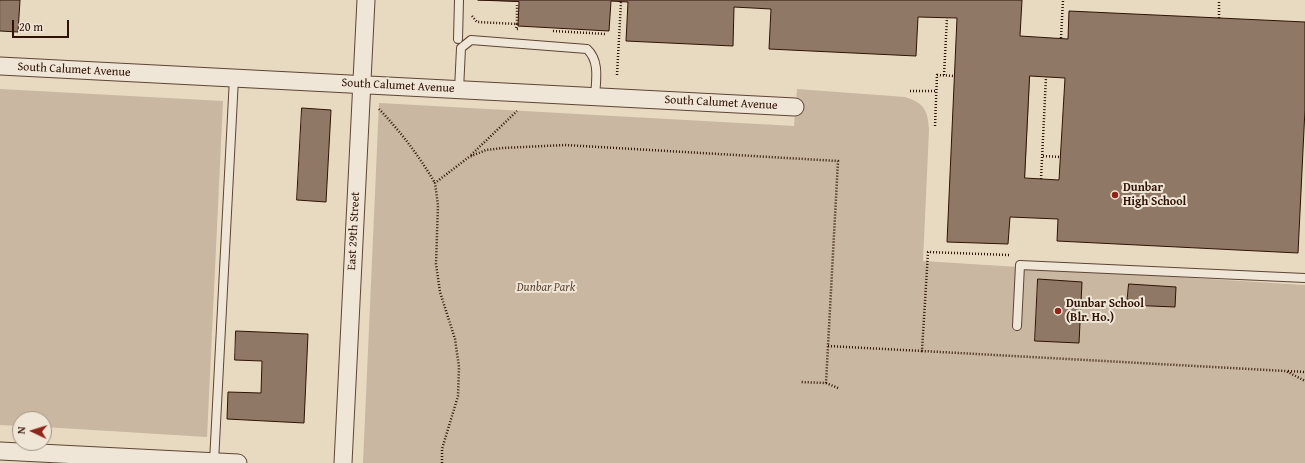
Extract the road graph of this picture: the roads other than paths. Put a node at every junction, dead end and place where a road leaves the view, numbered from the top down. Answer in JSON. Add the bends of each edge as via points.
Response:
{"nodes":[{"id":1,"x":366,"y":0,"type":"edge"},
{"id":2,"x":459,"y":0,"type":"edge"},
{"id":3,"x":458,"y":39,"type":"dead end"},
{"id":4,"x":0,"y":66,"type":"edge"},
{"id":5,"x":234,"y":78,"type":"junction"},
{"id":6,"x":362,"y":85,"type":"junction"},
{"id":7,"x":459,"y":90,"type":"junction"},
{"id":8,"x":595,"y":97,"type":"junction"},
{"id":9,"x":795,"y":107,"type":"dead end"},
{"id":10,"x":1305,"y":278,"type":"edge"},
{"id":11,"x":1017,"y":326,"type":"dead end"},
{"id":12,"x":0,"y":451,"type":"edge"},
{"id":13,"x":87,"y":459,"type":"edge"},
{"id":14,"x":214,"y":462,"type":"junction"},
{"id":15,"x":238,"y":463,"type":"edge"},
{"id":16,"x":343,"y":463,"type":"edge"}],
"edges":[{"from":1,"to":6,"type":"street","name":"East 29th Street"},
{"from":2,"to":3,"type":"lane"},
{"from":4,"to":5,"type":"street","name":"South Calumet Avenue"},
{"from":5,"to":6,"type":"street","name":"South Calumet Avenue"},
{"from":5,"to":14,"type":"lane"},
{"from":6,"to":7,"type":"street","name":"South Calumet Avenue"},
{"from":6,"to":16,"type":"street","name":"East 29th Street"},
{"from":7,"to":8,"type":"street","name":"South Calumet Avenue"},
{"from":7,"to":8,"type":"lane","via":[[461,48],[471,40],[587,49],[593,55],[596,69]]},
{"from":8,"to":9,"type":"street","name":"South Calumet Avenue"},
{"from":10,"to":11,"type":"lane","via":[[1020,265]]},
{"from":12,"to":13,"type":"street"},
{"from":13,"to":14,"type":"street"},
{"from":14,"to":15,"type":"street"}]}
